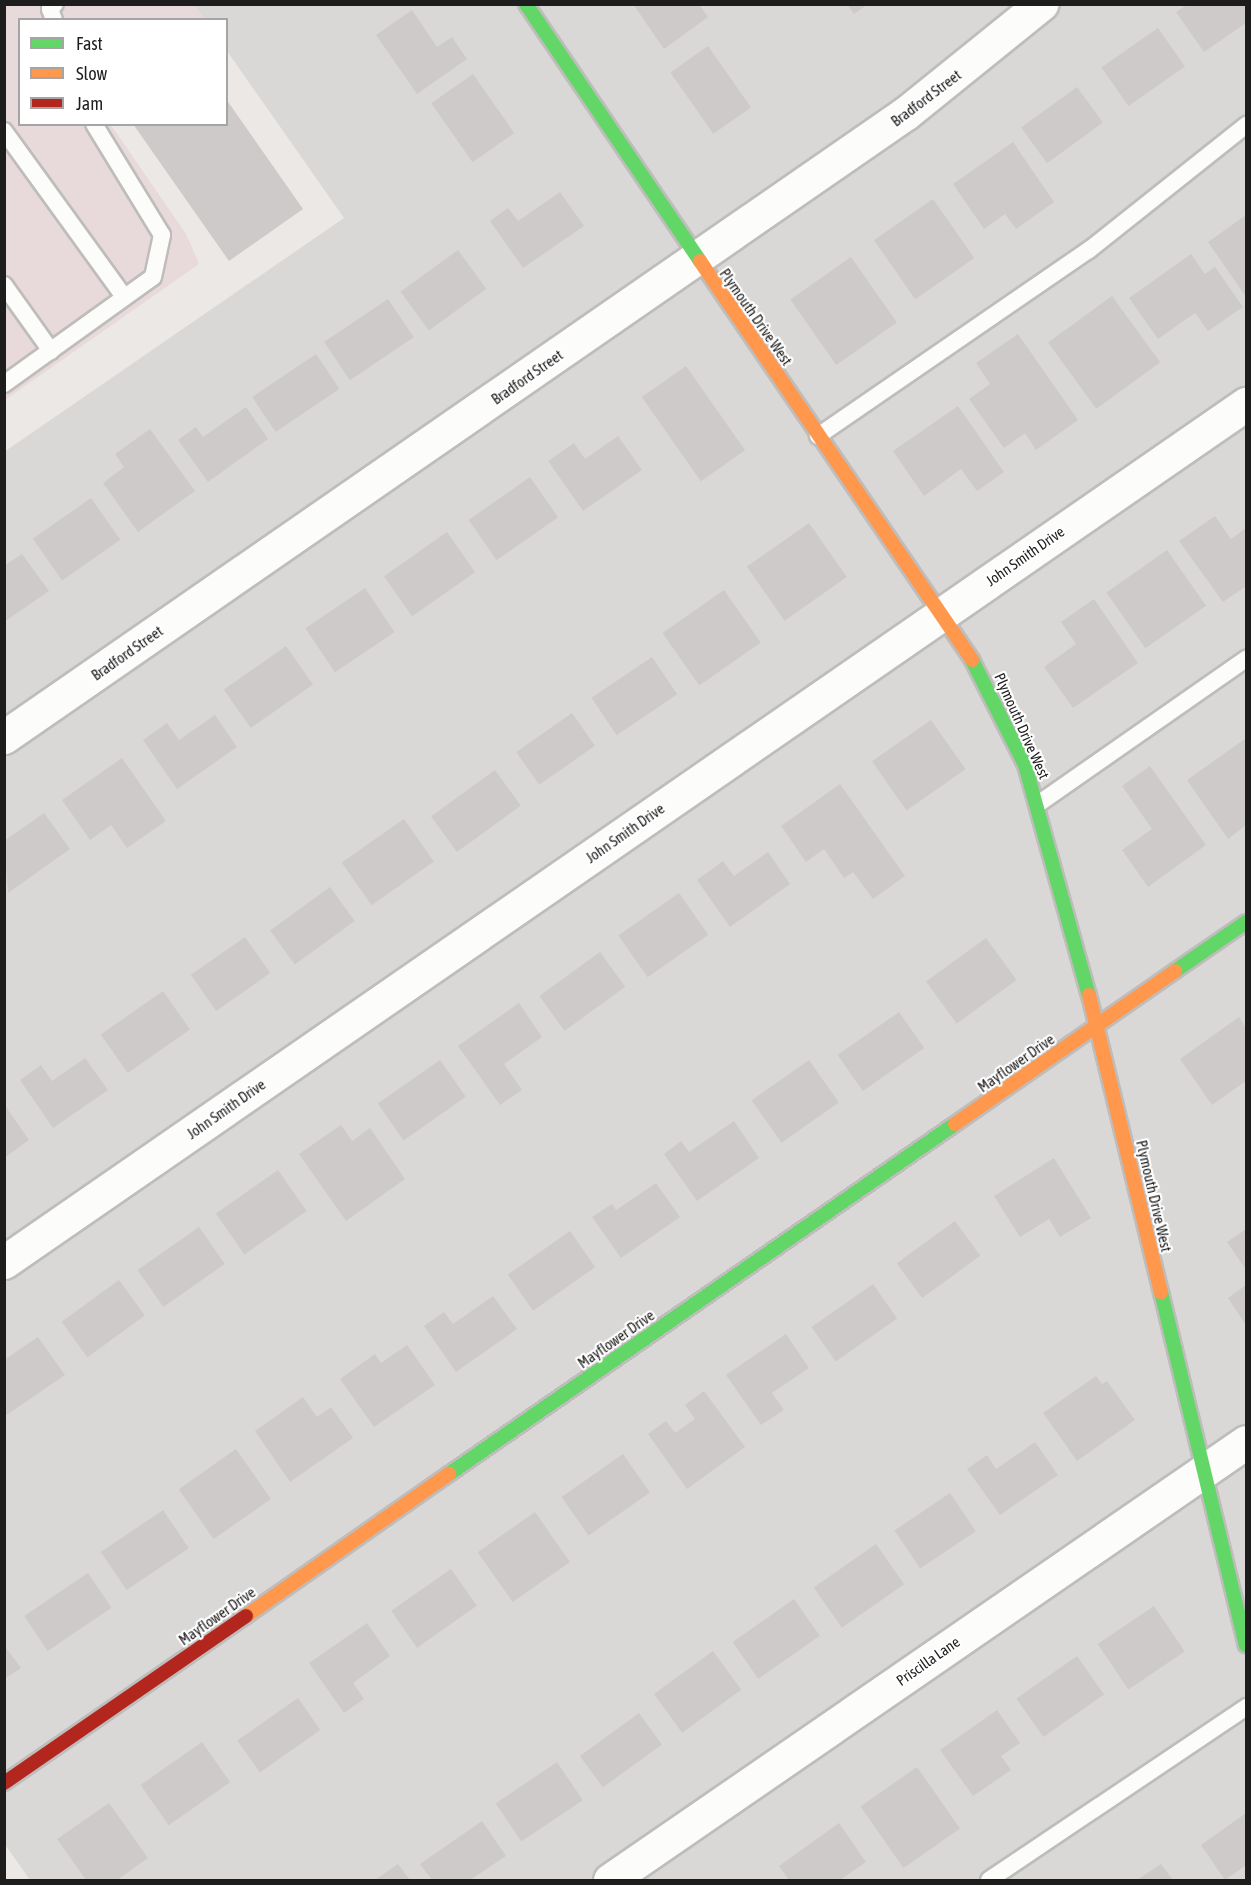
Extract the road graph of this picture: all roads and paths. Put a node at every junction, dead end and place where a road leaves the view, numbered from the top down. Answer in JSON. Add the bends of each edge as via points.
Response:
{"nodes":[{"id":1,"x":55,"y":4,"type":"edge"},
{"id":2,"x":526,"y":4,"type":"edge"},
{"id":3,"x":1041,"y":4,"type":"edge"},
{"id":4,"x":53,"y":18,"type":"edge"},
{"id":5,"x":1246,"y":125,"type":"edge"},
{"id":6,"x":95,"y":126,"type":"edge"},
{"id":7,"x":4,"y":131,"type":"edge"},
{"id":8,"x":697,"y":260,"type":"junction"},
{"id":9,"x":4,"y":285,"type":"edge"},
{"id":10,"x":124,"y":297,"type":"junction"},
{"id":11,"x":51,"y":351,"type":"junction"},
{"id":12,"x":4,"y":384,"type":"edge"},
{"id":13,"x":1246,"y":404,"type":"edge"},
{"id":14,"x":818,"y":436,"type":"junction"},
{"id":15,"x":942,"y":614,"type":"junction"},
{"id":16,"x":1246,"y":659,"type":"edge"},
{"id":17,"x":4,"y":737,"type":"edge"},
{"id":18,"x":1038,"y":804,"type":"junction"},
{"id":19,"x":1246,"y":922,"type":"edge"},
{"id":20,"x":1097,"y":1026,"type":"junction"},
{"id":21,"x":4,"y":1262,"type":"edge"},
{"id":22,"x":1246,"y":1442,"type":"edge"},
{"id":23,"x":1202,"y":1473,"type":"junction"},
{"id":24,"x":1246,"y":1646,"type":"edge"},
{"id":25,"x":1246,"y":1707,"type":"edge"},
{"id":26,"x":4,"y":1783,"type":"edge"},
{"id":27,"x":610,"y":1881,"type":"edge"},
{"id":28,"x":989,"y":1881,"type":"edge"}],
"edges":[{"from":1,"to":4,"type":"lane","via":[[50,9]]},
{"from":2,"to":8,"type":"street","name":"Plymouth Drive West"},
{"from":3,"to":8,"type":"street","name":"Bradford Street","via":[[906,113]]},
{"from":5,"to":14,"type":"lane","via":[[1089,250]]},
{"from":6,"to":10,"type":"lane","via":[[162,235],[153,277]]},
{"from":7,"to":10,"type":"lane"},
{"from":8,"to":14,"type":"street","name":"Plymouth Drive West"},
{"from":8,"to":17,"type":"street","name":"Bradford Street"},
{"from":9,"to":11,"type":"lane"},
{"from":10,"to":11,"type":"lane"},
{"from":11,"to":12,"type":"lane"},
{"from":13,"to":15,"type":"street","name":"John Smith Drive"},
{"from":14,"to":15,"type":"street","name":"Plymouth Drive West"},
{"from":15,"to":18,"type":"street","name":"Plymouth Drive West","via":[[993,697]]},
{"from":15,"to":21,"type":"street","name":"John Smith Drive"},
{"from":16,"to":18,"type":"lane"},
{"from":18,"to":20,"type":"street","name":"Plymouth Drive West"},
{"from":19,"to":20,"type":"street","name":"Mayflower Drive"},
{"from":20,"to":23,"type":"street","name":"Plymouth Drive West"},
{"from":20,"to":26,"type":"street","name":"Mayflower Drive"},
{"from":22,"to":23,"type":"street","name":"Priscilla Lane"},
{"from":23,"to":24,"type":"street","name":"Plymouth Drive West"},
{"from":23,"to":27,"type":"street","name":"Priscilla Lane"},
{"from":25,"to":28,"type":"lane"}]}
